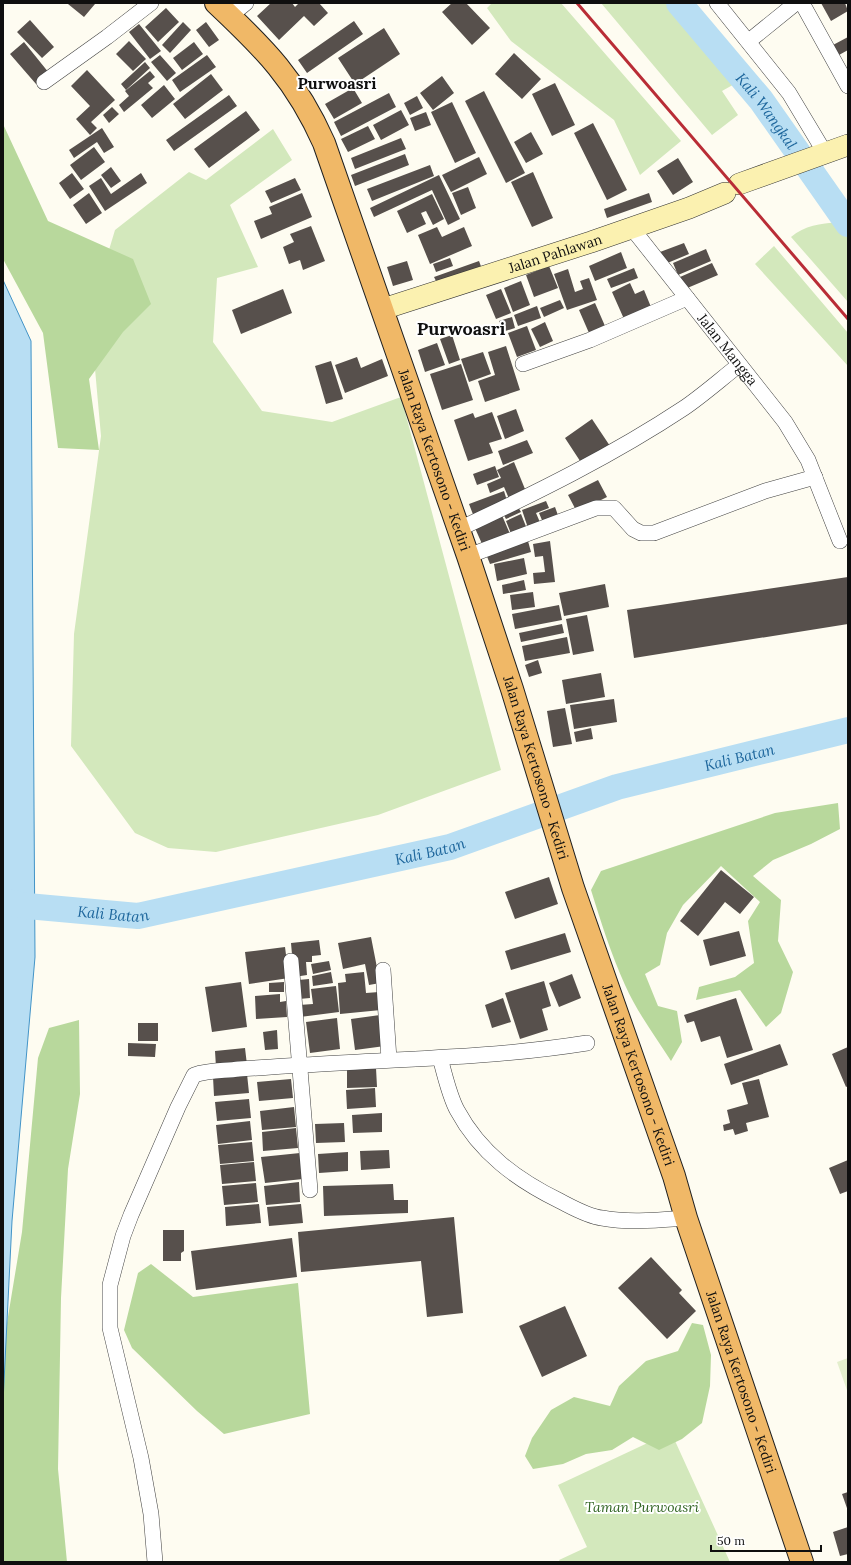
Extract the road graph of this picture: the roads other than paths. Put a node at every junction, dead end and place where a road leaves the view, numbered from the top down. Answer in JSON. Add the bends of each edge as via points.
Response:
{"nodes":[{"id":1,"x":151,"y":3,"type":"edge"},
{"id":2,"x":717,"y":3,"type":"edge"},
{"id":3,"x":796,"y":3,"type":"edge"},
{"id":4,"x":802,"y":3,"type":"edge"},
{"id":5,"x":231,"y":7,"type":"edge"},
{"id":6,"x":749,"y":41,"type":"junction"},
{"id":7,"x":44,"y":82,"type":"dead end"},
{"id":8,"x":848,"y":86,"type":"edge"},
{"id":9,"x":848,"y":145,"type":"edge"},
{"id":10,"x":820,"y":155,"type":"junction"},
{"id":11,"x":631,"y":227,"type":"junction"},
{"id":12,"x":687,"y":298,"type":"junction"},
{"id":13,"x":383,"y":309,"type":"junction"},
{"id":14,"x":523,"y":364,"type":"dead end"},
{"id":15,"x":739,"y":365,"type":"junction"},
{"id":16,"x":815,"y":477,"type":"junction"},
{"id":17,"x":459,"y":529,"type":"junction"},
{"id":18,"x":840,"y":541,"type":"dead end"},
{"id":19,"x":468,"y":556,"type":"junction"},
{"id":20,"x":291,"y":961,"type":"dead end"},
{"id":21,"x":383,"y":970,"type":"dead end"},
{"id":22,"x":587,"y":1043,"type":"dead end"},
{"id":23,"x":440,"y":1058,"type":"junction"},
{"id":24,"x":389,"y":1059,"type":"junction"},
{"id":25,"x":300,"y":1065,"type":"junction"},
{"id":26,"x":310,"y":1190,"type":"dead end"},
{"id":27,"x":686,"y":1218,"type":"junction"},
{"id":28,"x":155,"y":1562,"type":"edge"},
{"id":29,"x":802,"y":1562,"type":"edge"}],
"edges":[{"from":1,"to":7,"type":"street"},
{"from":2,"to":6,"type":"street"},
{"from":3,"to":6,"type":"street"},
{"from":4,"to":8,"type":"street"},
{"from":5,"to":13,"type":"highway","name":"Jalan Raya Kertosono - Kediri","via":[[295,87],[311,113]]},
{"from":6,"to":10,"type":"street","via":[[789,93]]},
{"from":9,"to":10,"type":"main road","name":"Jalan Pahlawan"},
{"from":10,"to":11,"type":"main road","name":"Jalan Pahlawan","via":[[690,208]]},
{"from":11,"to":12,"type":"street","name":"Jalan Mangga"},
{"from":11,"to":13,"type":"main road","name":"Jalan Pahlawan"},
{"from":12,"to":14,"type":"street","via":[[590,340]]},
{"from":12,"to":15,"type":"street","name":"Jalan Mangga"},
{"from":13,"to":17,"type":"highway","name":"Jalan Raya Kertosono - Kediri"},
{"from":15,"to":16,"type":"street","name":"Jalan Mangga","via":[[785,422]]},
{"from":15,"to":17,"type":"street","via":[[685,407],[643,434],[509,506]]},
{"from":16,"to":18,"type":"street","name":"Jalan Mangga"},
{"from":16,"to":19,"type":"street","via":[[765,491],[654,534],[641,533],[633,528],[614,508],[596,508]]},
{"from":17,"to":19,"type":"highway","name":"Jalan Raya Kertosono - Kediri"},
{"from":19,"to":27,"type":"highway","name":"Jalan Raya Kertosono - Kediri","via":[[563,854],[674,1176]]},
{"from":20,"to":25,"type":"street"},
{"from":21,"to":24,"type":"street"},
{"from":22,"to":23,"type":"street","via":[[559,1048]]},
{"from":23,"to":24,"type":"street"},
{"from":23,"to":27,"type":"street","via":[[456,1109],[467,1126],[487,1153],[518,1177],[574,1208],[600,1218],[644,1222]]},
{"from":24,"to":25,"type":"street"},
{"from":25,"to":26,"type":"street"},
{"from":25,"to":28,"type":"street","via":[[194,1075],[131,1215],[119,1249],[110,1285],[110,1328],[141,1458],[151,1514]]},
{"from":27,"to":29,"type":"highway","name":"Jalan Raya Kertosono - Kediri"}]}
